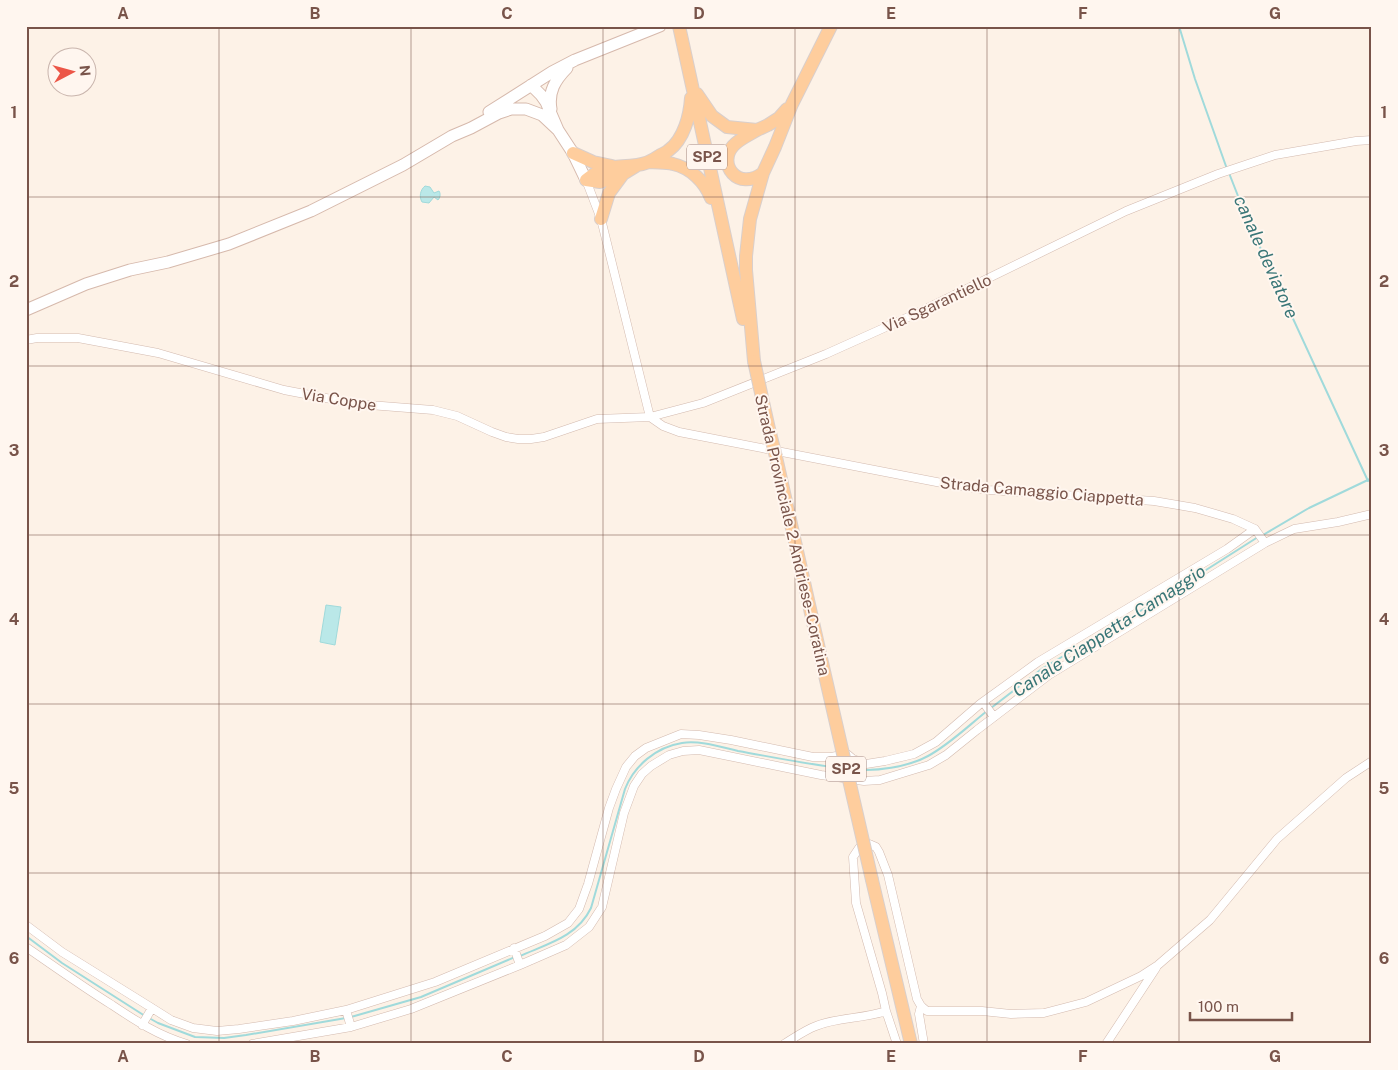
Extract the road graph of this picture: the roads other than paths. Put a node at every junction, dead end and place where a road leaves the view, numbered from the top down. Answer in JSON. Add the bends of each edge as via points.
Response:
{"nodes":[{"id":1,"x":660,"y":26,"type":"edge"},
{"id":2,"x":831,"y":26,"type":"edge"},
{"id":3,"x":680,"y":31,"type":"edge"},
{"id":4,"x":575,"y":60,"type":"junction"},
{"id":5,"x":692,"y":83,"type":"junction"},
{"id":6,"x":531,"y":85,"type":"junction"},
{"id":7,"x":792,"y":104,"type":"junction"},
{"id":8,"x":547,"y":115,"type":"junction"},
{"id":9,"x":757,"y":130,"type":"junction"},
{"id":10,"x":452,"y":136,"type":"junction"},
{"id":11,"x":1372,"y":140,"type":"edge"},
{"id":12,"x":572,"y":153,"type":"junction"},
{"id":13,"x":643,"y":164,"type":"junction"},
{"id":14,"x":612,"y":166,"type":"junction"},
{"id":15,"x":763,"y":173,"type":"junction"},
{"id":16,"x":623,"y":174,"type":"junction"},
{"id":17,"x":586,"y":180,"type":"junction"},
{"id":18,"x":601,"y":219,"type":"junction"},
{"id":19,"x":724,"y":231,"type":"junction"},
{"id":20,"x":26,"y":310,"type":"edge"},
{"id":21,"x":26,"y":340,"type":"edge"},
{"id":22,"x":754,"y":361,"type":"junction"},
{"id":23,"x":650,"y":417,"type":"junction"},
{"id":24,"x":1372,"y":514,"type":"edge"},
{"id":25,"x":1256,"y":531,"type":"junction"},
{"id":26,"x":1264,"y":542,"type":"junction"},
{"id":27,"x":1139,"y":602,"type":"junction"},
{"id":28,"x":1146,"y":616,"type":"junction"},
{"id":29,"x":983,"y":702,"type":"junction"},
{"id":30,"x":994,"y":717,"type":"junction"},
{"id":31,"x":778,"y":749,"type":"junction"},
{"id":32,"x":1372,"y":761,"type":"edge"},
{"id":33,"x":774,"y":766,"type":"junction"},
{"id":34,"x":609,"y":808,"type":"junction"},
{"id":35,"x":624,"y":813,"type":"junction"},
{"id":36,"x":26,"y":925,"type":"edge"},
{"id":37,"x":26,"y":947,"type":"edge"},
{"id":38,"x":514,"y":948,"type":"junction"},
{"id":39,"x":1158,"y":965,"type":"junction"},
{"id":40,"x":520,"y":966,"type":"junction"},
{"id":41,"x":921,"y":1006,"type":"junction"},
{"id":42,"x":152,"y":1008,"type":"junction"},
{"id":43,"x":346,"y":1010,"type":"junction"},
{"id":44,"x":886,"y":1011,"type":"junction"},
{"id":45,"x":142,"y":1025,"type":"junction"},
{"id":46,"x":350,"y":1027,"type":"junction"},
{"id":47,"x":187,"y":1044,"type":"edge"},
{"id":48,"x":252,"y":1044,"type":"edge"},
{"id":49,"x":784,"y":1044,"type":"edge"},
{"id":50,"x":898,"y":1044,"type":"edge"},
{"id":51,"x":911,"y":1044,"type":"edge"},
{"id":52,"x":924,"y":1044,"type":"edge"},
{"id":53,"x":1106,"y":1044,"type":"edge"}],
"edges":[{"from":1,"to":4,"type":"main road"},
{"from":2,"to":7,"type":"main road"},
{"from":3,"to":5,"type":"main road","name":"Strada Provinciale 2 Andriese-Coratina","number":"SP2"},
{"from":4,"to":6,"type":"main road"},
{"from":4,"to":8,"type":"main road","via":[[553,86]]},
{"from":5,"to":9,"type":"main road","via":[[712,116],[728,127]]},
{"from":5,"to":13,"type":"main road","via":[[687,120],[678,140],[670,150]]},
{"from":5,"to":19,"type":"main road","name":"Strada Provinciale 2 Andriese-Coratina","number":"SP2"},
{"from":6,"to":8,"type":"main road","via":[[546,102]]},
{"from":6,"to":10,"type":"main road"},
{"from":7,"to":9,"type":"main road","via":[[779,118]]},
{"from":7,"to":15,"type":"main road"},
{"from":8,"to":10,"type":"main road","via":[[511,109]]},
{"from":8,"to":12,"type":"main road"},
{"from":9,"to":15,"type":"main road","via":[[734,144],[728,154],[728,166],[740,179],[757,178]]},
{"from":10,"to":20,"type":"main road","via":[[403,165],[311,211],[228,244],[86,284]]},
{"from":11,"to":23,"type":"street","name":"Via Sgarantiello","via":[[1275,155],[1218,174],[1126,211],[826,354],[703,403]]},
{"from":12,"to":14,"type":"main road"},
{"from":12,"to":17,"type":"main road"},
{"from":13,"to":14,"type":"main road"},
{"from":13,"to":16,"type":"main road"},
{"from":13,"to":19,"type":"main road","via":[[674,164],[692,172],[708,188]]},
{"from":14,"to":17,"type":"main road","via":[[597,171]]},
{"from":15,"to":22,"type":"main road","via":[[750,219],[746,256]]},
{"from":16,"to":17,"type":"main road","via":[[600,182]]},
{"from":16,"to":18,"type":"main road","via":[[609,193]]},
{"from":17,"to":18,"type":"street"},
{"from":18,"to":23,"type":"street"},
{"from":19,"to":22,"type":"main road","name":"Strada Provinciale 2 Andriese-Coratina","number":"SP2"},
{"from":21,"to":23,"type":"street","name":"Via Coppe","via":[[78,338],[158,353],[284,390],[357,404],[433,410],[518,439],[544,437],[597,419]]},
{"from":22,"to":51,"type":"main road","name":"Strada Provinciale 2 Andriese-Coratina","number":"SP2","bridge":true},
{"from":23,"to":25,"type":"street","name":"Strada Camaggio Ciappetta","via":[[679,432],[952,485],[1154,501],[1195,508],[1233,519]]},
{"from":24,"to":26,"type":"street","via":[[1294,528]]},
{"from":25,"to":26,"type":"street"},
{"from":25,"to":27,"type":"street"},
{"from":26,"to":28,"type":"street"},
{"from":27,"to":28,"type":"street"},
{"from":27,"to":29,"type":"street","via":[[1038,662]]},
{"from":28,"to":30,"type":"street","via":[[1049,675]]},
{"from":29,"to":30,"type":"street"},
{"from":29,"to":31,"type":"street","via":[[936,742],[914,754],[885,761],[866,764],[847,754],[813,757]]},
{"from":30,"to":33,"type":"street","via":[[929,765],[880,780],[864,781]]},
{"from":31,"to":33,"type":"street"},
{"from":31,"to":34,"type":"street","via":[[699,735],[681,734],[665,739],[646,748],[626,767]]},
{"from":32,"to":39,"type":"street","via":[[1346,778],[1277,839],[1210,920]]},
{"from":33,"to":35,"type":"street","via":[[698,750],[669,755],[642,774]]},
{"from":34,"to":35,"type":"street"},
{"from":34,"to":38,"type":"street","via":[[579,909],[568,922],[545,936]]},
{"from":35,"to":40,"type":"street","via":[[602,907],[589,927],[566,945]]},
{"from":36,"to":42,"type":"street","via":[[62,952]]},
{"from":37,"to":45,"type":"street"},
{"from":38,"to":40,"type":"street"},
{"from":38,"to":43,"type":"street","via":[[435,982]]},
{"from":39,"to":41,"type":"street","via":[[1086,1002],[1044,1013],[926,1011]]},
{"from":39,"to":53,"type":"street"},
{"from":40,"to":46,"type":"street","via":[[418,1006]]},
{"from":41,"to":44,"type":"street","via":[[888,875],[876,847],[869,844],[859,848],[853,857],[856,903]]},
{"from":41,"to":52,"type":"street","via":[[918,1014]]},
{"from":42,"to":43,"type":"street","via":[[171,1020],[217,1031]]},
{"from":42,"to":45,"type":"street"},
{"from":43,"to":46,"type":"street"},
{"from":44,"to":49,"type":"street","via":[[815,1026]]},
{"from":44,"to":50,"type":"street"},
{"from":45,"to":47,"type":"street"},
{"from":46,"to":48,"type":"street"}]}
